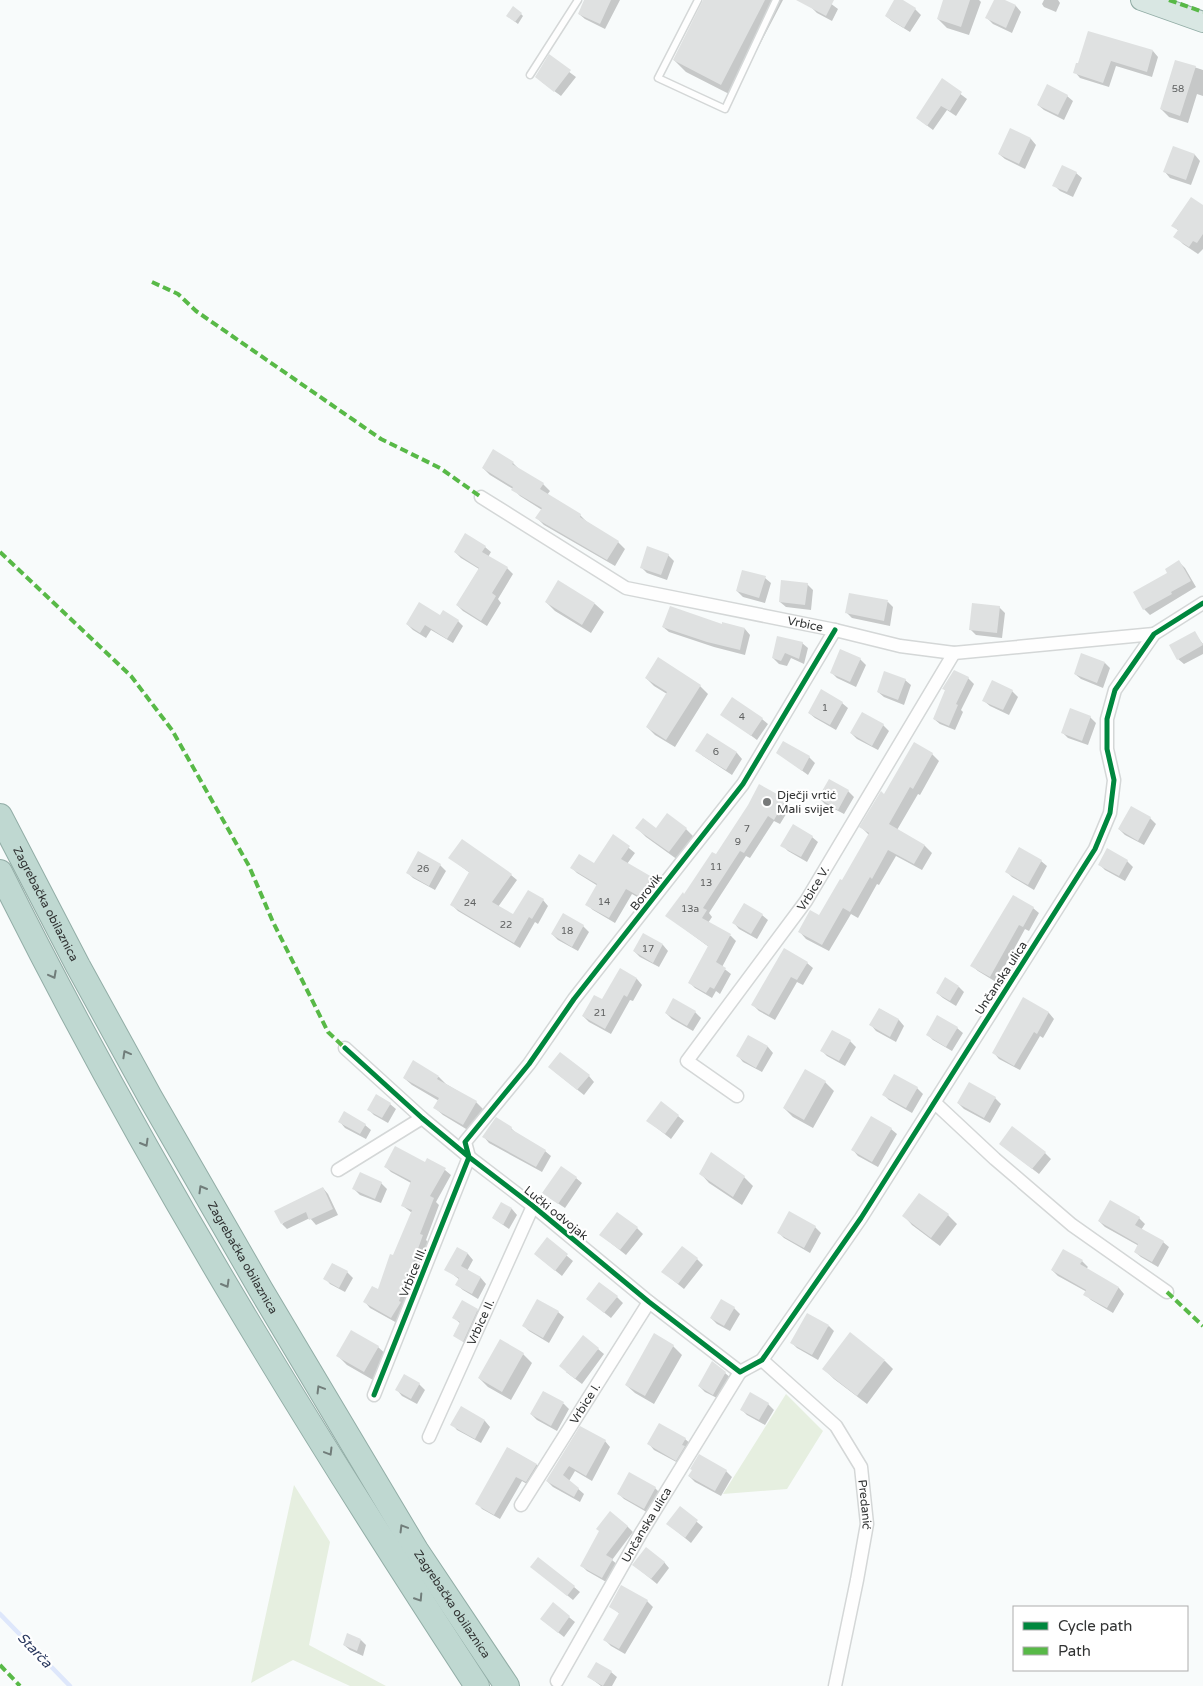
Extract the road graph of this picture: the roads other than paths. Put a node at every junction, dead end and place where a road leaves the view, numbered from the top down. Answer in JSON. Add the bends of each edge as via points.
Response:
{"nodes":[{"id":1,"x":578,"y":0,"type":"edge"},
{"id":2,"x":698,"y":0,"type":"edge"},
{"id":3,"x":776,"y":0,"type":"edge"},
{"id":4,"x":1141,"y":0,"type":"edge"},
{"id":5,"x":1203,"y":22,"type":"edge"},
{"id":6,"x":530,"y":75,"type":"dead end"},
{"id":7,"x":481,"y":498,"type":"dead end"},
{"id":8,"x":1203,"y":603,"type":"edge"},
{"id":9,"x":835,"y":630,"type":"junction"},
{"id":10,"x":1154,"y":634,"type":"junction"},
{"id":11,"x":954,"y":653,"type":"junction"},
{"id":12,"x":0,"y":816,"type":"edge"},
{"id":13,"x":0,"y":872,"type":"edge"},
{"id":14,"x":0,"y":910,"type":"edge"},
{"id":15,"x":30,"y":933,"type":"junction"},
{"id":16,"x":345,"y":1048,"type":"dead end"},
{"id":17,"x":737,"y":1096,"type":"dead end"},
{"id":18,"x":934,"y":1102,"type":"junction"},
{"id":19,"x":422,"y":1118,"type":"junction"},
{"id":20,"x":469,"y":1157,"type":"junction"},
{"id":21,"x":338,"y":1170,"type":"dead end"},
{"id":22,"x":533,"y":1206,"type":"junction"},
{"id":23,"x":1167,"y":1292,"type":"dead end"},
{"id":24,"x":649,"y":1302,"type":"junction"},
{"id":25,"x":762,"y":1360,"type":"junction"},
{"id":26,"x":740,"y":1372,"type":"junction"},
{"id":27,"x":374,"y":1395,"type":"dead end"},
{"id":28,"x":429,"y":1437,"type":"dead end"},
{"id":29,"x":521,"y":1505,"type":"dead end"},
{"id":30,"x":557,"y":1681,"type":"dead end"},
{"id":31,"x":477,"y":1686,"type":"edge"},
{"id":32,"x":507,"y":1686,"type":"edge"},
{"id":33,"x":835,"y":1686,"type":"edge"}],
"edges":[{"from":1,"to":6,"type":"lane"},
{"from":2,"to":3,"type":"lane","via":[[658,78],[724,109]]},
{"from":4,"to":5,"type":"main road"},
{"from":7,"to":9,"type":"street","name":"Vrbice","via":[[626,588]]},
{"from":8,"to":10,"type":"street","name":"Unčanska ulica"},
{"from":9,"to":11,"type":"street","name":"Vrbice","via":[[900,646]]},
{"from":9,"to":20,"type":"street","name":"Borovik","via":[[743,784],[574,1000],[529,1064],[465,1142]]},
{"from":10,"to":11,"type":"street","name":"Vrbice"},
{"from":10,"to":18,"type":"street","name":"Unčanska ulica","via":[[1115,690],[1107,720],[1107,749],[1114,780],[1110,813],[1095,849]]},
{"from":11,"to":17,"type":"street","name":"Vrbice V.","via":[[806,901],[687,1061]]},
{"from":32,"to":12,"type":"highway","name":"Zagrebačka obilaznica","one_way":true,"via":[[416,1550],[256,1282],[102,1010]]},
{"from":13,"to":15,"type":"highway","name":"Zagrebačka obilaznica"},
{"from":14,"to":15,"type":"highway"},
{"from":15,"to":31,"type":"highway","name":"Zagrebačka obilaznica","one_way":true,"via":[[243,1312],[392,1557]]},
{"from":16,"to":19,"type":"street","name":"Lučki odvojak"},
{"from":18,"to":23,"type":"street","via":[[1072,1225]]},
{"from":18,"to":25,"type":"street","name":"Unčanska ulica","via":[[861,1218]]},
{"from":19,"to":20,"type":"street","name":"Lučki odvojak"},
{"from":19,"to":21,"type":"street"},
{"from":20,"to":22,"type":"street","name":"Lučki odvojak"},
{"from":20,"to":27,"type":"street","name":"Vrbice III."},
{"from":22,"to":24,"type":"street","name":"Lučki odvojak"},
{"from":22,"to":28,"type":"street","name":"Vrbice II."},
{"from":24,"to":26,"type":"street","name":"Lučki odvojak"},
{"from":24,"to":29,"type":"street","name":"Vrbice I."},
{"from":25,"to":26,"type":"street"},
{"from":25,"to":33,"type":"street","name":"Predanić","via":[[836,1426],[862,1467],[867,1524]]},
{"from":26,"to":30,"type":"street","name":"Unčanska ulica","via":[[641,1533]]}]}
